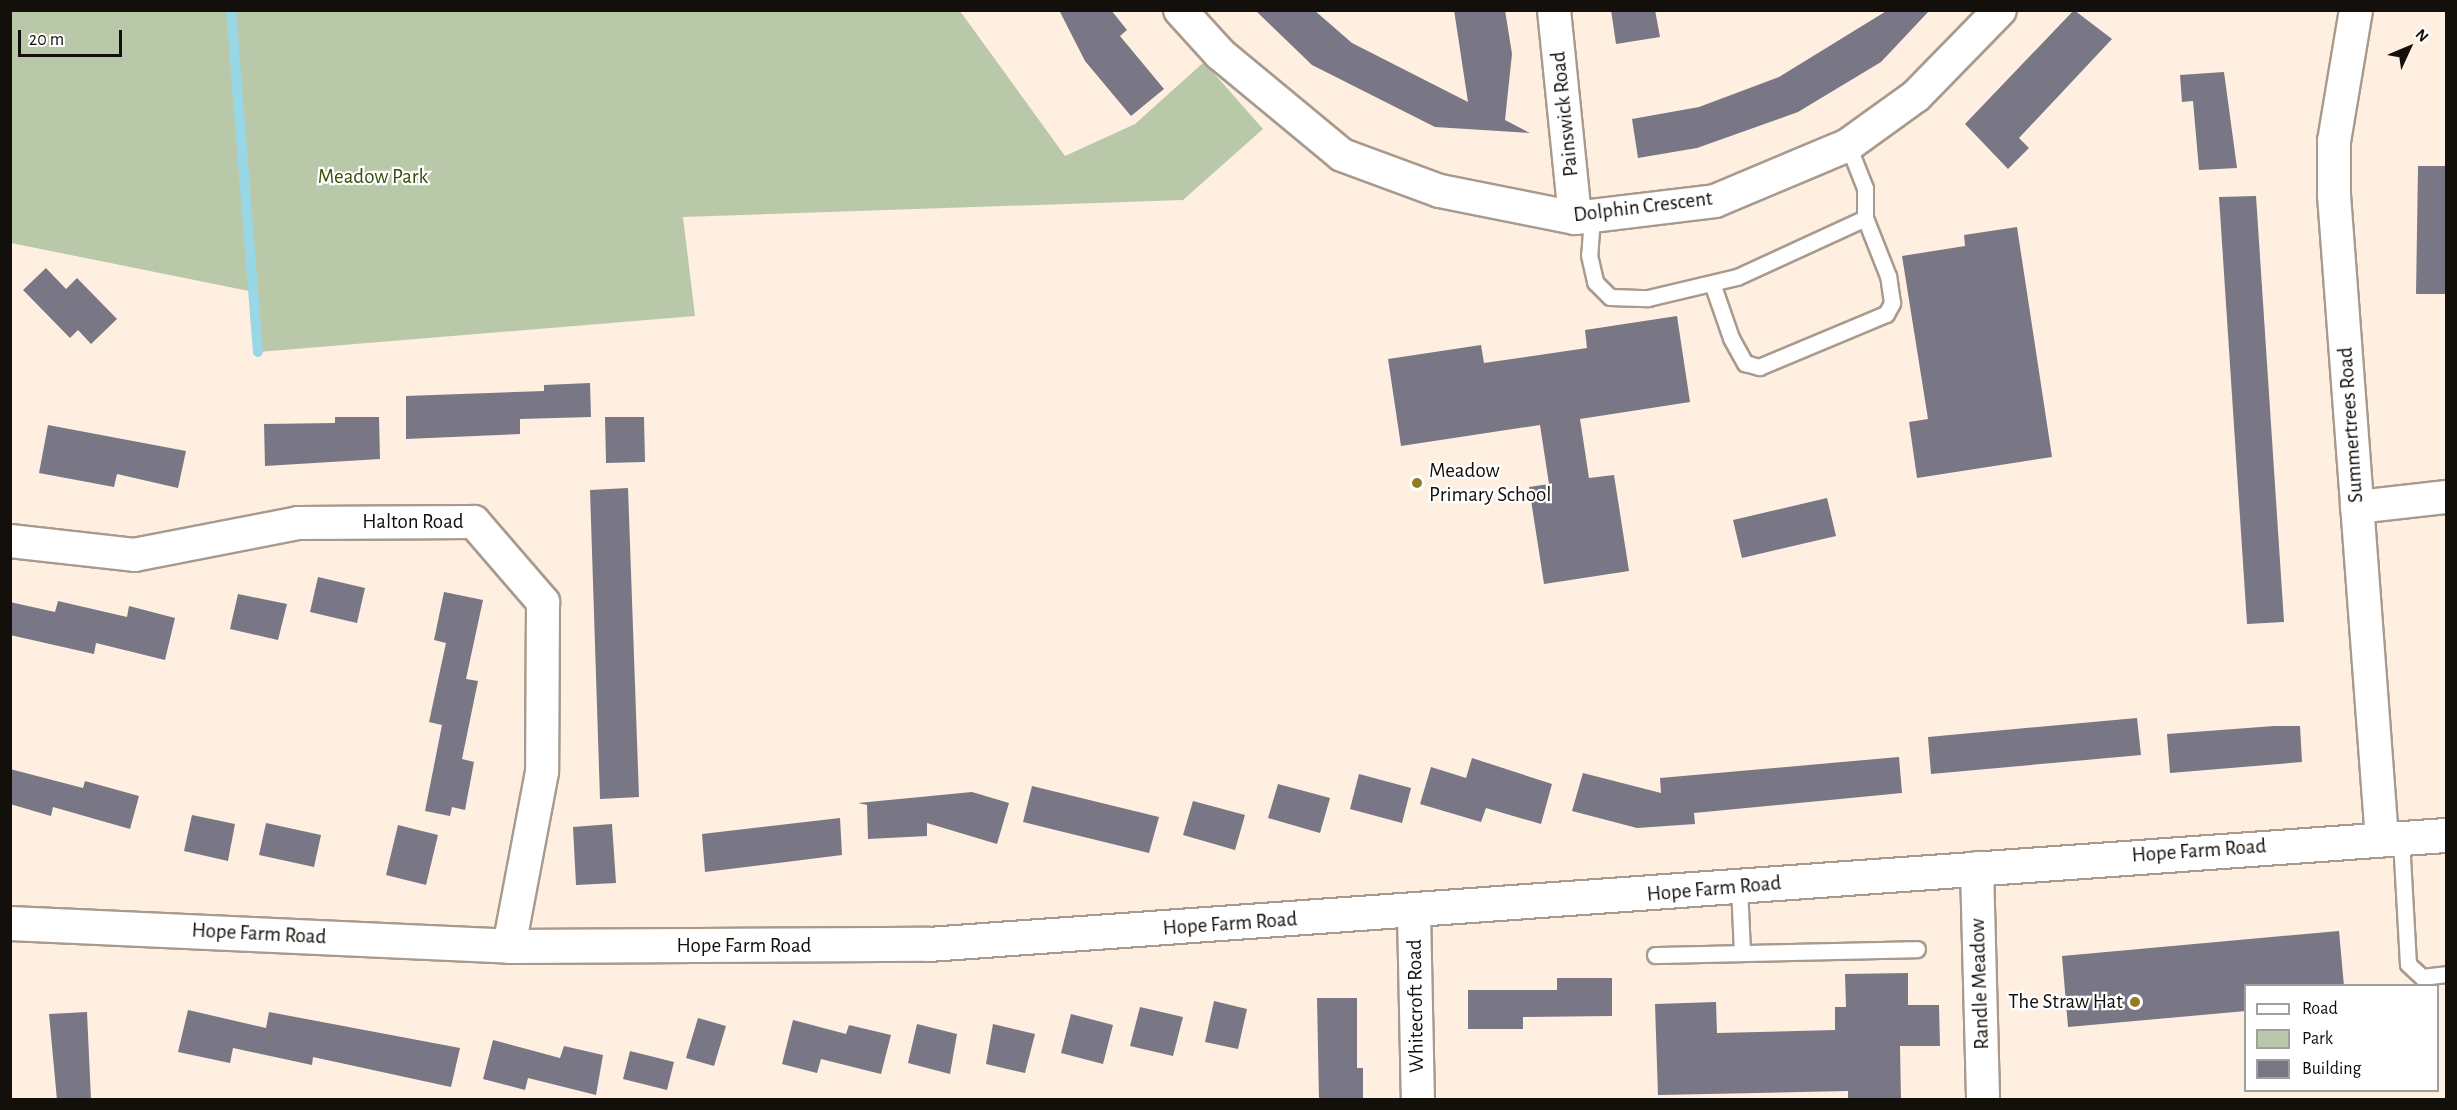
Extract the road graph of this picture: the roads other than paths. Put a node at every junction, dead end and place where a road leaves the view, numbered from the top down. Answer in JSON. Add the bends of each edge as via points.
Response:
{"nodes":[{"id":1,"x":1180,"y":10,"type":"edge"},
{"id":2,"x":1554,"y":10,"type":"edge"},
{"id":3,"x":2000,"y":10,"type":"edge"},
{"id":4,"x":2356,"y":10,"type":"edge"},
{"id":5,"x":1848,"y":145,"type":"junction"},
{"id":6,"x":1583,"y":217,"type":"junction"},
{"id":7,"x":1865,"y":218,"type":"junction"},
{"id":8,"x":1712,"y":283,"type":"junction"},
{"id":9,"x":2446,"y":496,"type":"edge"},
{"id":10,"x":2357,"y":507,"type":"junction"},
{"id":11,"x":10,"y":541,"type":"edge"},
{"id":12,"x":2446,"y":835,"type":"edge"},
{"id":13,"x":2391,"y":839,"type":"junction"},
{"id":14,"x":1977,"y":868,"type":"junction"},
{"id":15,"x":1740,"y":886,"type":"junction"},
{"id":16,"x":1414,"y":913,"type":"junction"},
{"id":17,"x":10,"y":922,"type":"edge"},
{"id":18,"x":509,"y":946,"type":"junction"},
{"id":19,"x":1917,"y":949,"type":"dead end"},
{"id":20,"x":1742,"y":951,"type":"junction"},
{"id":21,"x":1655,"y":955,"type":"dead end"},
{"id":22,"x":2446,"y":974,"type":"edge"},
{"id":23,"x":1418,"y":1100,"type":"edge"},
{"id":24,"x":1983,"y":1100,"type":"edge"}],
"edges":[{"from":1,"to":6,"type":"street","name":"Dolphin Crescent","via":[[1220,54],[1342,154],[1440,191]]},
{"from":2,"to":6,"type":"street","name":"Painswick Road"},
{"from":3,"to":5,"type":"street","name":"Dolphin Crescent","via":[[1916,96]]},
{"from":4,"to":10,"type":"street","name":"Summertrees Road","via":[[2334,141],[2334,195]]},
{"from":5,"to":6,"type":"street","name":"Dolphin Crescent","via":[[1715,201]]},
{"from":5,"to":7,"type":"lane","via":[[1865,189]]},
{"from":6,"to":8,"type":"lane","via":[[1599,292],[1648,298]]},
{"from":7,"to":8,"type":"lane","via":[[1737,277]]},
{"from":7,"to":8,"type":"lane","via":[[1888,276],[1892,303],[1886,314],[1758,367],[1745,363],[1731,338]]},
{"from":9,"to":10,"type":"street"},
{"from":10,"to":13,"type":"street","name":"Summertrees Road"},
{"from":11,"to":18,"type":"street","name":"Halton Road","via":[[134,555],[298,523],[474,522],[543,602],[542,772]]},
{"from":12,"to":13,"type":"street","name":"Hope Farm Road"},
{"from":13,"to":14,"type":"street","name":"Hope Farm Road"},
{"from":13,"to":22,"type":"lane","via":[[2409,964],[2422,977]]},
{"from":14,"to":15,"type":"street","name":"Hope Farm Road"},
{"from":14,"to":24,"type":"street","name":"Randle Meadow"},
{"from":15,"to":16,"type":"street","name":"Hope Farm Road"},
{"from":15,"to":20,"type":"lane"},
{"from":16,"to":18,"type":"street","name":"Hope Farm Road","via":[[928,945]]},
{"from":16,"to":23,"type":"street","name":"Whitecroft Road"},
{"from":17,"to":18,"type":"street","name":"Hope Farm Road"},
{"from":19,"to":20,"type":"lane"},
{"from":20,"to":21,"type":"lane"}]}
